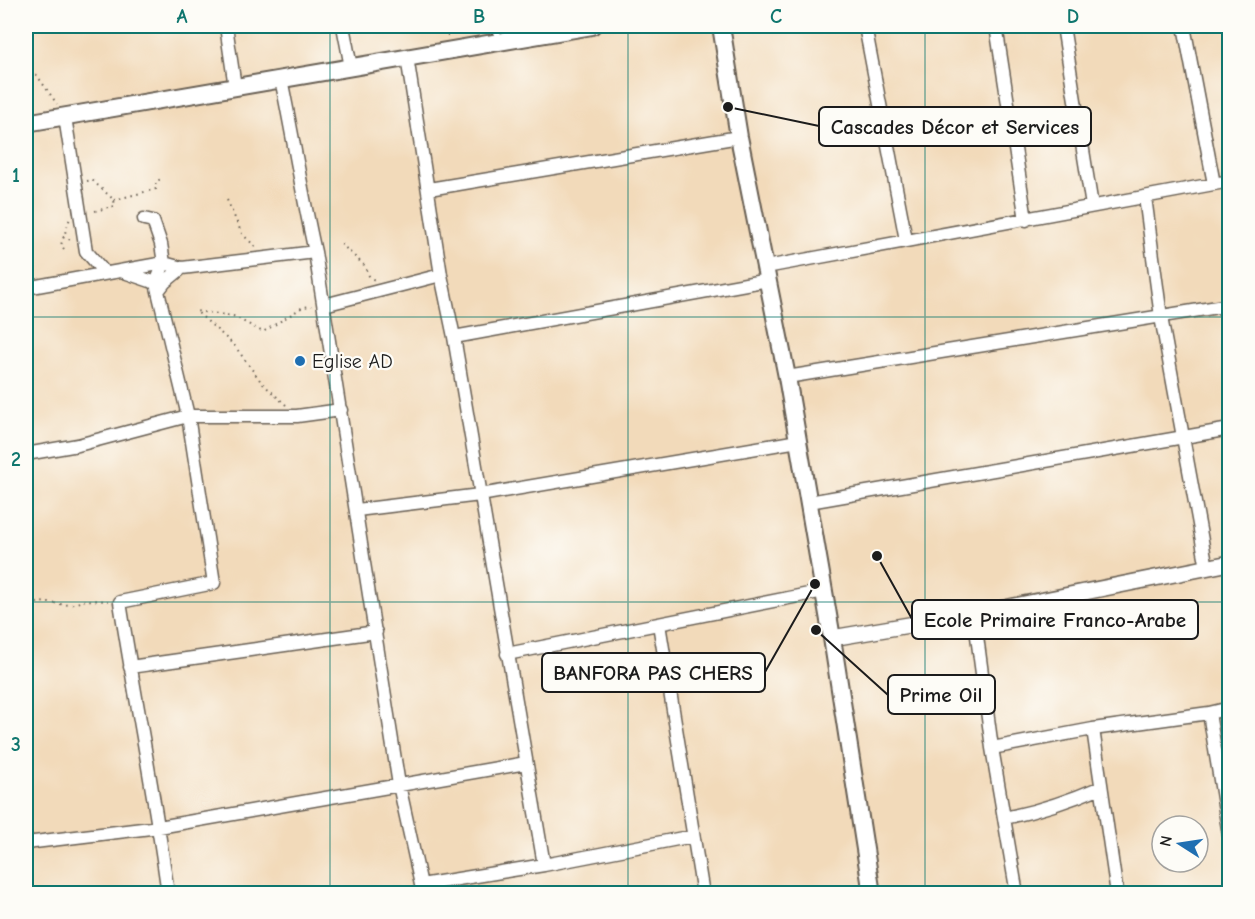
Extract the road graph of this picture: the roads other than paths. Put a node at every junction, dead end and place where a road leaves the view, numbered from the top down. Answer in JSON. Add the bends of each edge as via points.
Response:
{"nodes":[{"id":1,"x":226,"y":26,"type":"edge"},
{"id":2,"x":343,"y":26,"type":"edge"},
{"id":3,"x":499,"y":26,"type":"edge"},
{"id":4,"x":592,"y":26,"type":"edge"},
{"id":5,"x":722,"y":26,"type":"edge"},
{"id":6,"x":865,"y":26,"type":"edge"},
{"id":7,"x":996,"y":26,"type":"edge"},
{"id":8,"x":1063,"y":26,"type":"edge"},
{"id":9,"x":1185,"y":26,"type":"edge"},
{"id":10,"x":495,"y":42,"type":"junction"},
{"id":11,"x":407,"y":57,"type":"junction"},
{"id":12,"x":351,"y":68,"type":"junction"},
{"id":13,"x":281,"y":79,"type":"junction"},
{"id":14,"x":235,"y":87,"type":"junction"},
{"id":15,"x":65,"y":117,"type":"junction"},
{"id":16,"x":26,"y":123,"type":"edge"},
{"id":17,"x":739,"y":137,"type":"junction"},
{"id":18,"x":1230,"y":181,"type":"edge"},
{"id":19,"x":1214,"y":184,"type":"junction"},
{"id":20,"x":429,"y":189,"type":"junction"},
{"id":21,"x":1145,"y":197,"type":"junction"},
{"id":22,"x":1092,"y":206,"type":"junction"},
{"id":23,"x":144,"y":219,"type":"dead end"},
{"id":24,"x":1026,"y":220,"type":"junction"},
{"id":25,"x":906,"y":240,"type":"junction"},
{"id":26,"x":86,"y":251,"type":"junction"},
{"id":27,"x":315,"y":252,"type":"junction"},
{"id":28,"x":164,"y":263,"type":"junction"},
{"id":29,"x":182,"y":268,"type":"junction"},
{"id":30,"x":120,"y":270,"type":"junction"},
{"id":31,"x":105,"y":273,"type":"junction"},
{"id":32,"x":767,"y":273,"type":"junction"},
{"id":33,"x":441,"y":275,"type":"junction"},
{"id":34,"x":81,"y":279,"type":"junction"},
{"id":35,"x":157,"y":287,"type":"junction"},
{"id":36,"x":26,"y":288,"type":"edge"},
{"id":37,"x":324,"y":305,"type":"junction"},
{"id":38,"x":1230,"y":305,"type":"edge"},
{"id":39,"x":1161,"y":316,"type":"junction"},
{"id":40,"x":454,"y":337,"type":"junction"},
{"id":41,"x":787,"y":377,"type":"junction"},
{"id":42,"x":340,"y":410,"type":"junction"},
{"id":43,"x":188,"y":416,"type":"junction"},
{"id":44,"x":1230,"y":429,"type":"edge"},
{"id":45,"x":1183,"y":438,"type":"junction"},
{"id":46,"x":798,"y":441,"type":"junction"},
{"id":47,"x":26,"y":454,"type":"edge"},
{"id":48,"x":480,"y":495,"type":"junction"},
{"id":49,"x":809,"y":502,"type":"junction"},
{"id":50,"x":357,"y":510,"type":"junction"},
{"id":51,"x":1230,"y":563,"type":"edge"},
{"id":52,"x":1207,"y":568,"type":"junction"},
{"id":53,"x":824,"y":591,"type":"junction"},
{"id":54,"x":974,"y":614,"type":"junction"},
{"id":55,"x":659,"y":624,"type":"junction"},
{"id":56,"x":376,"y":632,"type":"junction"},
{"id":57,"x":832,"y":638,"type":"junction"},
{"id":58,"x":507,"y":654,"type":"junction"},
{"id":59,"x":130,"y":667,"type":"junction"},
{"id":60,"x":1230,"y":708,"type":"edge"},
{"id":61,"x":1209,"y":713,"type":"junction"},
{"id":62,"x":1093,"y":729,"type":"junction"},
{"id":63,"x":992,"y":748,"type":"junction"},
{"id":64,"x":526,"y":763,"type":"junction"},
{"id":65,"x":399,"y":785,"type":"junction"},
{"id":66,"x":1101,"y":787,"type":"junction"},
{"id":67,"x":1004,"y":818,"type":"junction"},
{"id":68,"x":159,"y":827,"type":"junction"},
{"id":69,"x":693,"y":836,"type":"junction"},
{"id":70,"x":1230,"y":841,"type":"edge"},
{"id":71,"x":26,"y":843,"type":"edge"},
{"id":72,"x":544,"y":865,"type":"junction"},
{"id":73,"x":422,"y":890,"type":"edge"},
{"id":74,"x":168,"y":894,"type":"edge"},
{"id":75,"x":703,"y":894,"type":"edge"},
{"id":76,"x":872,"y":894,"type":"edge"},
{"id":77,"x":1017,"y":894,"type":"edge"},
{"id":78,"x":1117,"y":894,"type":"edge"}],
"edges":[{"from":1,"to":14,"type":"street"},
{"from":2,"to":12,"type":"street"},
{"from":3,"to":10,"type":"lane"},
{"from":4,"to":10,"type":"main road"},
{"from":5,"to":17,"type":"main road"},
{"from":6,"to":25,"type":"street"},
{"from":7,"to":24,"type":"street"},
{"from":8,"to":22,"type":"street"},
{"from":9,"to":19,"type":"street"},
{"from":10,"to":11,"type":"main road"},
{"from":11,"to":12,"type":"main road"},
{"from":11,"to":20,"type":"street"},
{"from":12,"to":13,"type":"main road"},
{"from":13,"to":14,"type":"main road"},
{"from":13,"to":27,"type":"street"},
{"from":14,"to":15,"type":"main road"},
{"from":15,"to":16,"type":"main road"},
{"from":15,"to":26,"type":"street"},
{"from":17,"to":20,"type":"street"},
{"from":17,"to":32,"type":"main road"},
{"from":18,"to":19,"type":"street"},
{"from":19,"to":21,"type":"street"},
{"from":20,"to":33,"type":"street"},
{"from":21,"to":22,"type":"street"},
{"from":21,"to":39,"type":"street"},
{"from":22,"to":24,"type":"street"},
{"from":23,"to":28,"type":"street","via":[[153,221]]},
{"from":24,"to":25,"type":"street"},
{"from":25,"to":32,"type":"street"},
{"from":26,"to":31,"type":"street"},
{"from":26,"to":34,"type":"street"},
{"from":27,"to":29,"type":"street"},
{"from":27,"to":37,"type":"street"},
{"from":28,"to":29,"type":"street"},
{"from":28,"to":30,"type":"street"},
{"from":28,"to":35,"type":"street"},
{"from":29,"to":35,"type":"street"},
{"from":30,"to":31,"type":"street"},
{"from":30,"to":35,"type":"street"},
{"from":31,"to":34,"type":"street"},
{"from":32,"to":40,"type":"street"},
{"from":32,"to":41,"type":"main road"},
{"from":33,"to":37,"type":"street"},
{"from":33,"to":40,"type":"street"},
{"from":34,"to":36,"type":"street"},
{"from":35,"to":43,"type":"street"},
{"from":37,"to":42,"type":"street"},
{"from":38,"to":39,"type":"street"},
{"from":39,"to":41,"type":"street"},
{"from":39,"to":45,"type":"street"},
{"from":40,"to":48,"type":"street"},
{"from":41,"to":46,"type":"main road"},
{"from":42,"to":43,"type":"street","via":[[297,416]]},
{"from":42,"to":50,"type":"street"},
{"from":43,"to":47,"type":"street","via":[[78,445]]},
{"from":43,"to":59,"type":"street","via":[[214,583],[120,602]]},
{"from":44,"to":45,"type":"street"},
{"from":45,"to":49,"type":"street"},
{"from":45,"to":52,"type":"street"},
{"from":46,"to":48,"type":"street"},
{"from":46,"to":49,"type":"main road"},
{"from":48,"to":50,"type":"street"},
{"from":48,"to":58,"type":"street"},
{"from":49,"to":53,"type":"main road"},
{"from":50,"to":56,"type":"street"},
{"from":51,"to":52,"type":"street"},
{"from":52,"to":54,"type":"street"},
{"from":53,"to":55,"type":"street"},
{"from":53,"to":57,"type":"main road"},
{"from":54,"to":57,"type":"street"},
{"from":54,"to":63,"type":"street"},
{"from":55,"to":58,"type":"street"},
{"from":55,"to":69,"type":"street"},
{"from":56,"to":59,"type":"street"},
{"from":56,"to":65,"type":"street"},
{"from":57,"to":76,"type":"main road"},
{"from":58,"to":64,"type":"street"},
{"from":59,"to":68,"type":"street"},
{"from":60,"to":61,"type":"street"},
{"from":61,"to":62,"type":"street"},
{"from":61,"to":70,"type":"street"},
{"from":62,"to":63,"type":"street"},
{"from":62,"to":66,"type":"street"},
{"from":63,"to":67,"type":"street"},
{"from":64,"to":65,"type":"street"},
{"from":64,"to":72,"type":"street"},
{"from":65,"to":68,"type":"street"},
{"from":65,"to":73,"type":"street"},
{"from":66,"to":67,"type":"street","via":[[1041,811]]},
{"from":66,"to":78,"type":"street"},
{"from":67,"to":77,"type":"street"},
{"from":68,"to":71,"type":"street"},
{"from":68,"to":74,"type":"street"},
{"from":69,"to":72,"type":"street"},
{"from":69,"to":75,"type":"street"},
{"from":72,"to":73,"type":"street"}]}
